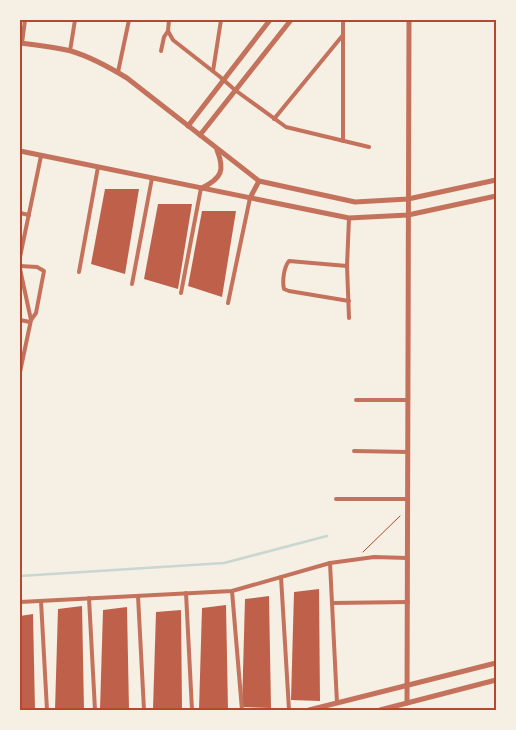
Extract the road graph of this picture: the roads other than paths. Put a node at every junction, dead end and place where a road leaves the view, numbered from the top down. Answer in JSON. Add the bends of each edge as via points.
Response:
{"nodes":[{"id":1,"x":25,"y":20,"type":"edge"},
{"id":2,"x":75,"y":20,"type":"edge"},
{"id":3,"x":129,"y":20,"type":"edge"},
{"id":4,"x":169,"y":20,"type":"edge"},
{"id":5,"x":221,"y":20,"type":"edge"},
{"id":6,"x":270,"y":20,"type":"edge"},
{"id":7,"x":291,"y":20,"type":"edge"},
{"id":8,"x":343,"y":20,"type":"edge"},
{"id":9,"x":409,"y":20,"type":"edge"},
{"id":10,"x":168,"y":31,"type":"junction"},
{"id":11,"x":343,"y":35,"type":"junction"},
{"id":12,"x":21,"y":43,"type":"edge"},
{"id":13,"x":70,"y":51,"type":"junction"},
{"id":14,"x":161,"y":51,"type":"dead end"},
{"id":15,"x":213,"y":71,"type":"junction"},
{"id":16,"x":118,"y":72,"type":"junction"},
{"id":17,"x":224,"y":80,"type":"junction"},
{"id":18,"x":235,"y":90,"type":"junction"},
{"id":19,"x":274,"y":119,"type":"junction"},
{"id":20,"x":188,"y":126,"type":"junction"},
{"id":21,"x":200,"y":135,"type":"junction"},
{"id":22,"x":343,"y":141,"type":"junction"},
{"id":23,"x":368,"y":147,"type":"dead end"},
{"id":24,"x":216,"y":148,"type":"junction"},
{"id":25,"x":20,"y":152,"type":"edge"},
{"id":26,"x":41,"y":156,"type":"junction"},
{"id":27,"x":98,"y":167,"type":"junction"},
{"id":28,"x":152,"y":178,"type":"junction"},
{"id":29,"x":496,"y":180,"type":"edge"},
{"id":30,"x":259,"y":181,"type":"junction"},
{"id":31,"x":202,"y":188,"type":"junction"},
{"id":32,"x":496,"y":196,"type":"edge"},
{"id":33,"x":250,"y":198,"type":"junction"},
{"id":34,"x":408,"y":199,"type":"junction"},
{"id":35,"x":20,"y":213,"type":"edge"},
{"id":36,"x":30,"y":215,"type":"junction"},
{"id":37,"x":408,"y":215,"type":"junction"},
{"id":38,"x":349,"y":218,"type":"junction"},
{"id":39,"x":20,"y":257,"type":"edge"},
{"id":40,"x":347,"y":266,"type":"junction"},
{"id":41,"x":20,"y":268,"type":"edge"},
{"id":42,"x":79,"y":272,"type":"dead end"},
{"id":43,"x":132,"y":284,"type":"dead end"},
{"id":44,"x":181,"y":294,"type":"dead end"},
{"id":45,"x":348,"y":301,"type":"junction"},
{"id":46,"x":228,"y":303,"type":"dead end"},
{"id":47,"x":349,"y":318,"type":"dead end"},
{"id":48,"x":20,"y":320,"type":"edge"},
{"id":49,"x":30,"y":321,"type":"junction"},
{"id":50,"x":20,"y":371,"type":"edge"},
{"id":51,"x":356,"y":400,"type":"dead end"},
{"id":52,"x":408,"y":400,"type":"junction"},
{"id":53,"x":354,"y":451,"type":"dead end"},
{"id":54,"x":408,"y":452,"type":"junction"},
{"id":55,"x":336,"y":499,"type":"dead end"},
{"id":56,"x":408,"y":499,"type":"junction"},
{"id":57,"x":408,"y":558,"type":"junction"},
{"id":58,"x":330,"y":563,"type":"junction"},
{"id":59,"x":281,"y":577,"type":"junction"},
{"id":60,"x":232,"y":591,"type":"junction"},
{"id":61,"x":186,"y":593,"type":"junction"},
{"id":62,"x":138,"y":596,"type":"junction"},
{"id":63,"x":89,"y":598,"type":"junction"},
{"id":64,"x":41,"y":601,"type":"junction"},
{"id":65,"x":20,"y":602,"type":"edge"},
{"id":66,"x":408,"y":602,"type":"junction"},
{"id":67,"x":332,"y":603,"type":"junction"},
{"id":68,"x":496,"y":663,"type":"edge"},
{"id":69,"x":496,"y":680,"type":"edge"},
{"id":70,"x":407,"y":685,"type":"junction"},
{"id":71,"x":337,"y":703,"type":"junction"},
{"id":72,"x":407,"y":703,"type":"junction"},
{"id":73,"x":47,"y":710,"type":"edge"},
{"id":74,"x":95,"y":710,"type":"edge"},
{"id":75,"x":144,"y":710,"type":"edge"},
{"id":76,"x":192,"y":710,"type":"edge"},
{"id":77,"x":242,"y":710,"type":"edge"},
{"id":78,"x":289,"y":710,"type":"edge"},
{"id":79,"x":309,"y":710,"type":"edge"},
{"id":80,"x":380,"y":710,"type":"edge"}],
"edges":[{"from":1,"to":12,"type":"street"},
{"from":2,"to":13,"type":"street"},
{"from":3,"to":16,"type":"street"},
{"from":4,"to":10,"type":"street"},
{"from":5,"to":15,"type":"street"},
{"from":6,"to":17,"type":"street"},
{"from":7,"to":18,"type":"street"},
{"from":8,"to":11,"type":"street"},
{"from":9,"to":34,"type":"street"},
{"from":10,"to":14,"type":"street"},
{"from":10,"to":15,"type":"street","via":[[173,40]]},
{"from":11,"to":19,"type":"street"},
{"from":11,"to":22,"type":"street"},
{"from":12,"to":13,"type":"street"},
{"from":13,"to":16,"type":"street"},
{"from":15,"to":17,"type":"street"},
{"from":16,"to":20,"type":"street"},
{"from":17,"to":18,"type":"street"},
{"from":17,"to":20,"type":"street"},
{"from":18,"to":19,"type":"street"},
{"from":18,"to":21,"type":"street"},
{"from":19,"to":22,"type":"street","via":[[286,127]]},
{"from":20,"to":21,"type":"street"},
{"from":21,"to":24,"type":"street"},
{"from":22,"to":23,"type":"street"},
{"from":24,"to":30,"type":"street"},
{"from":24,"to":31,"type":"street","via":[[221,173]]},
{"from":25,"to":26,"type":"street"},
{"from":26,"to":27,"type":"street"},
{"from":26,"to":36,"type":"street"},
{"from":27,"to":28,"type":"street"},
{"from":27,"to":42,"type":"street"},
{"from":28,"to":31,"type":"street"},
{"from":28,"to":43,"type":"street"},
{"from":29,"to":34,"type":"street"},
{"from":30,"to":33,"type":"street"},
{"from":30,"to":34,"type":"street","via":[[354,202]]},
{"from":31,"to":33,"type":"street"},
{"from":31,"to":44,"type":"street"},
{"from":32,"to":37,"type":"street"},
{"from":33,"to":38,"type":"street"},
{"from":33,"to":46,"type":"street"},
{"from":34,"to":37,"type":"street"},
{"from":35,"to":36,"type":"street"},
{"from":36,"to":39,"type":"street"},
{"from":37,"to":38,"type":"street"},
{"from":37,"to":52,"type":"street"},
{"from":38,"to":40,"type":"street"},
{"from":40,"to":45,"type":"street"},
{"from":40,"to":45,"type":"street","via":[[289,261],[283,283],[284,289],[289,291]]},
{"from":41,"to":49,"type":"street"},
{"from":41,"to":49,"type":"street","via":[[37,267],[44,271],[36,312]]},
{"from":45,"to":47,"type":"street"},
{"from":48,"to":49,"type":"street"},
{"from":49,"to":50,"type":"street"},
{"from":51,"to":52,"type":"street"},
{"from":52,"to":54,"type":"street"},
{"from":53,"to":54,"type":"street"},
{"from":54,"to":56,"type":"street"},
{"from":55,"to":56,"type":"street"},
{"from":56,"to":57,"type":"street"},
{"from":57,"to":58,"type":"street","via":[[374,557]]},
{"from":57,"to":66,"type":"street"},
{"from":58,"to":59,"type":"street"},
{"from":58,"to":67,"type":"street"},
{"from":59,"to":60,"type":"street"},
{"from":59,"to":78,"type":"street"},
{"from":60,"to":61,"type":"street"},
{"from":60,"to":77,"type":"street"},
{"from":61,"to":62,"type":"street"},
{"from":61,"to":76,"type":"street"},
{"from":62,"to":63,"type":"street"},
{"from":62,"to":75,"type":"street"},
{"from":63,"to":64,"type":"street"},
{"from":63,"to":74,"type":"street"},
{"from":64,"to":65,"type":"street"},
{"from":64,"to":73,"type":"street"},
{"from":66,"to":67,"type":"street"},
{"from":66,"to":70,"type":"street"},
{"from":67,"to":71,"type":"street"},
{"from":68,"to":70,"type":"street"},
{"from":69,"to":72,"type":"street"},
{"from":70,"to":71,"type":"street"},
{"from":70,"to":72,"type":"street"},
{"from":71,"to":79,"type":"street"},
{"from":72,"to":80,"type":"street"}]}
